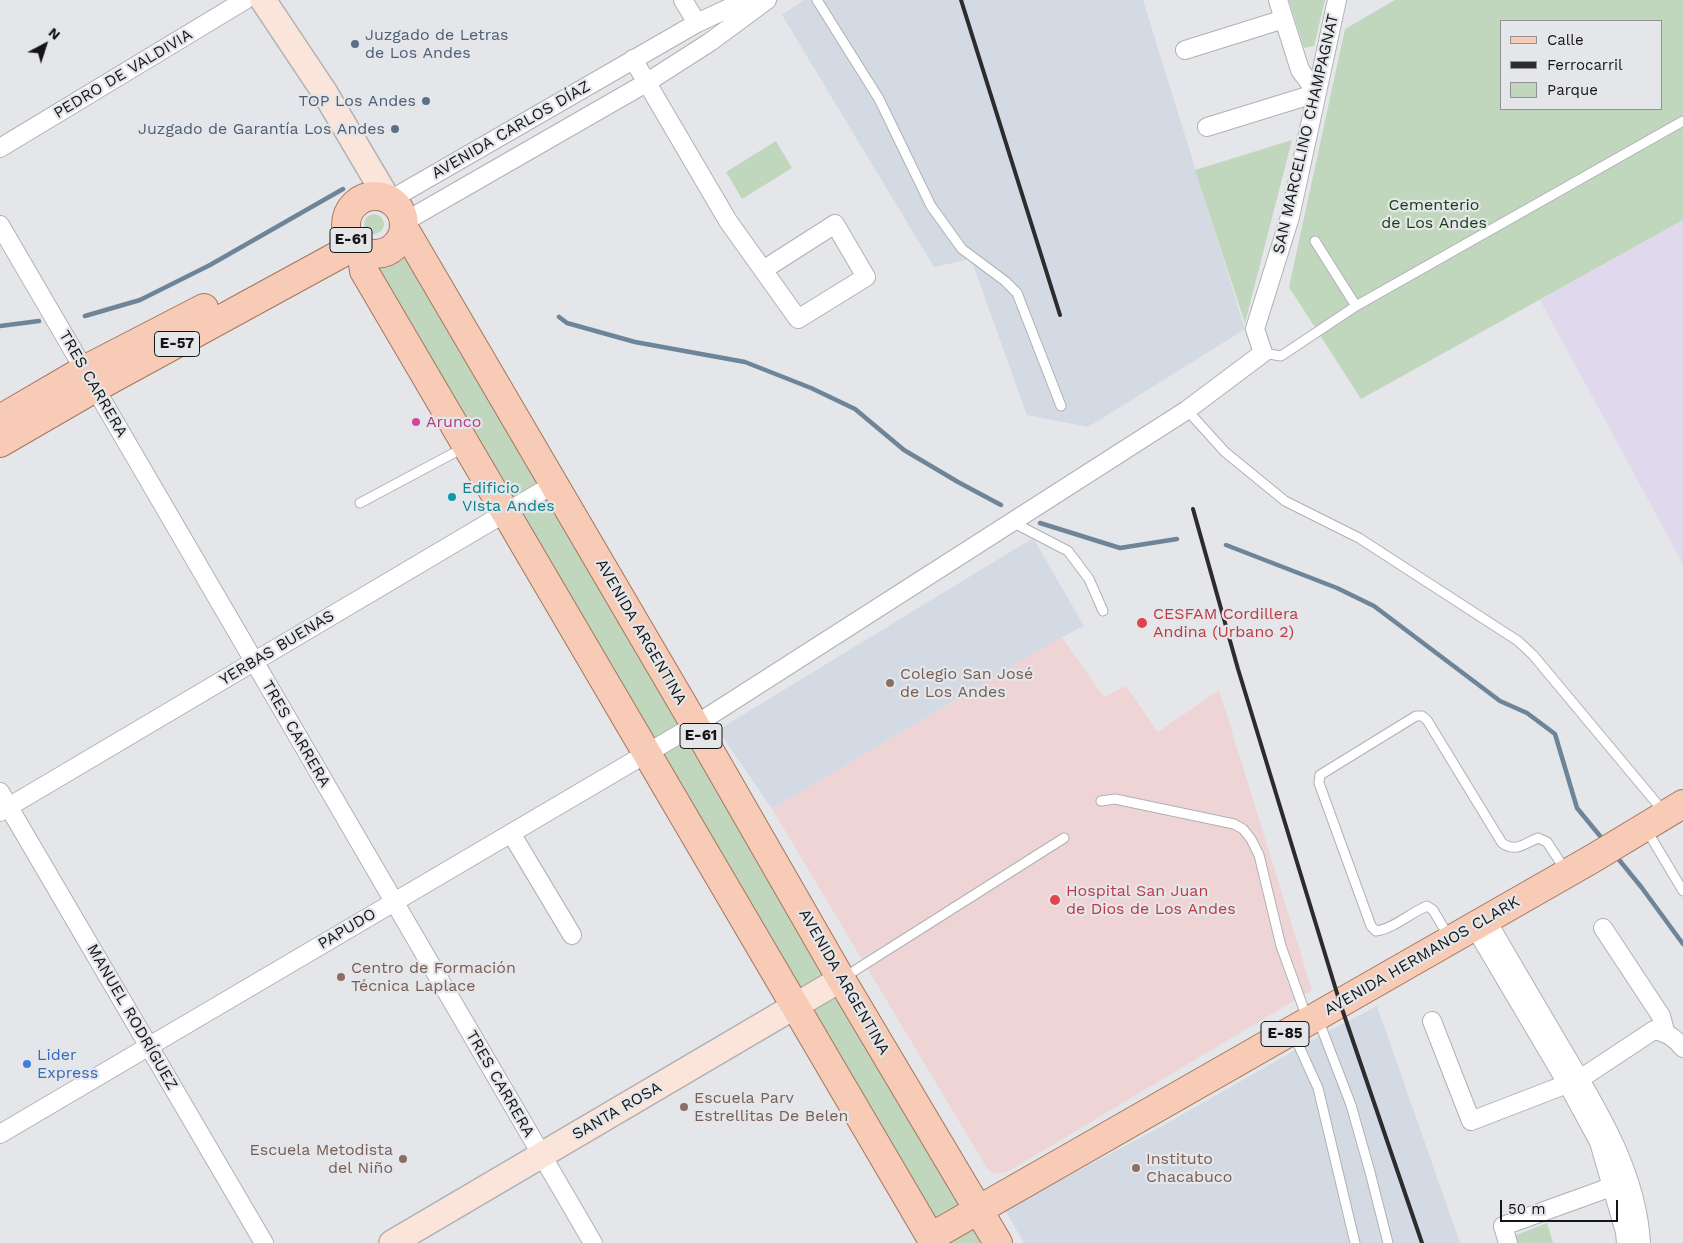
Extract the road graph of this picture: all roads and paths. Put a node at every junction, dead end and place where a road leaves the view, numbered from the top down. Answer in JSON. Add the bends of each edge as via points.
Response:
{"nodes":[{"id":1,"x":246,"y":0,"type":"edge"},
{"id":2,"x":263,"y":0,"type":"edge"},
{"id":3,"x":269,"y":0,"type":"edge"},
{"id":4,"x":683,"y":0,"type":"edge"},
{"id":5,"x":746,"y":0,"type":"edge"},
{"id":6,"x":766,"y":0,"type":"edge"},
{"id":7,"x":817,"y":0,"type":"edge"},
{"id":8,"x":1278,"y":0,"type":"edge"},
{"id":9,"x":1337,"y":0,"type":"edge"},
{"id":10,"x":1284,"y":19,"type":"junction"},
{"id":11,"x":697,"y":23,"type":"junction"},
{"id":12,"x":1185,"y":50,"type":"dead end"},
{"id":13,"x":298,"y":52,"type":"junction"},
{"id":14,"x":632,"y":60,"type":"junction"},
{"id":15,"x":646,"y":83,"type":"junction"},
{"id":16,"x":1316,"y":93,"type":"junction"},
{"id":17,"x":1683,"y":121,"type":"edge"},
{"id":18,"x":1207,"y":127,"type":"dead end"},
{"id":19,"x":0,"y":148,"type":"edge"},
{"id":20,"x":381,"y":198,"type":"junction"},
{"id":21,"x":0,"y":225,"type":"edge"},
{"id":22,"x":404,"y":225,"type":"junction"},
{"id":23,"x":1315,"y":241,"type":"dead end"},
{"id":24,"x":354,"y":243,"type":"junction"},
{"id":25,"x":763,"y":270,"type":"junction"},
{"id":26,"x":1356,"y":306,"type":"junction"},
{"id":27,"x":1263,"y":353,"type":"junction"},
{"id":28,"x":90,"y":379,"type":"junction"},
{"id":29,"x":1061,"y":406,"type":"dead end"},
{"id":30,"x":1187,"y":410,"type":"junction"},
{"id":31,"x":0,"y":419,"type":"edge"},
{"id":32,"x":0,"y":443,"type":"edge"},
{"id":33,"x":468,"y":446,"type":"junction"},
{"id":34,"x":554,"y":484,"type":"junction"},
{"id":35,"x":360,"y":503,"type":"dead end"},
{"id":36,"x":506,"y":512,"type":"junction"},
{"id":37,"x":1012,"y":522,"type":"junction"},
{"id":38,"x":1103,"y":611,"type":"dead end"},
{"id":39,"x":254,"y":662,"type":"junction"},
{"id":40,"x":694,"y":725,"type":"junction"},
{"id":41,"x":646,"y":753,"type":"junction"},
{"id":42,"x":0,"y":792,"type":"edge"},
{"id":43,"x":1101,"y":801,"type":"dead end"},
{"id":44,"x":4,"y":810,"type":"edge"},
{"id":45,"x":1657,"y":820,"type":"edge"},
{"id":46,"x":511,"y":833,"type":"junction"},
{"id":47,"x":1064,"y":838,"type":"dead end"},
{"id":48,"x":1567,"y":873,"type":"junction"},
{"id":49,"x":1683,"y":891,"type":"edge"},
{"id":50,"x":394,"y":902,"type":"junction"},
{"id":51,"x":1470,"y":928,"type":"junction"},
{"id":52,"x":1603,"y":928,"type":"dead end"},
{"id":53,"x":572,"y":935,"type":"dead end"},
{"id":54,"x":842,"y":979,"type":"junction"},
{"id":55,"x":795,"y":1007,"type":"junction"},
{"id":56,"x":1432,"y":1021,"type":"dead end"},
{"id":57,"x":1306,"y":1023,"type":"junction"},
{"id":58,"x":1665,"y":1031,"type":"junction"},
{"id":59,"x":148,"y":1046,"type":"junction"},
{"id":60,"x":1683,"y":1048,"type":"edge"},
{"id":61,"x":1574,"y":1082,"type":"junction"},
{"id":62,"x":0,"y":1134,"type":"edge"},
{"id":63,"x":542,"y":1155,"type":"junction"},
{"id":64,"x":1621,"y":1183,"type":"junction"},
{"id":65,"x":978,"y":1210,"type":"junction"},
{"id":66,"x":929,"y":1241,"type":"edge"},
{"id":67,"x":264,"y":1243,"type":"edge"},
{"id":68,"x":392,"y":1243,"type":"edge"},
{"id":69,"x":593,"y":1243,"type":"edge"},
{"id":70,"x":998,"y":1243,"type":"edge"},
{"id":71,"x":1355,"y":1243,"type":"edge"},
{"id":72,"x":1388,"y":1243,"type":"edge"},
{"id":73,"x":1508,"y":1243,"type":"edge"},
{"id":74,"x":1626,"y":1243,"type":"edge"},
{"id":75,"x":1640,"y":1243,"type":"edge"}],
"edges":[{"from":1,"to":19,"type":"street","name":"PEDRO DE VALDIVIA"},
{"from":1,"to":20,"type":"main road","number":"E-61","via":[[292,72]]},
{"from":2,"to":13,"type":"main road","number":"E-61"},
{"from":3,"to":13,"type":"street"},
{"from":4,"to":11,"type":"street"},
{"from":5,"to":11,"type":"street","name":"AVENIDA CARLOS DÍAZ"},
{"from":6,"to":15,"type":"street","name":"AVENIDA CARLOS DÍAZ","via":[[710,42]]},
{"from":7,"to":29,"type":"lane","via":[[879,99],[931,206],[962,249],[1017,293]]},
{"from":8,"to":10,"type":"street"},
{"from":9,"to":16,"type":"street","name":"SAN MARCELINO CHAMPAGNAT"},
{"from":10,"to":12,"type":"street"},
{"from":10,"to":16,"type":"street","via":[[1300,70]]},
{"from":11,"to":14,"type":"street","name":"AVENIDA CARLOS DÍAZ"},
{"from":13,"to":20,"type":"main road","number":"E-61","via":[[325,93]]},
{"from":14,"to":15,"type":"street"},
{"from":14,"to":20,"type":"street","name":"AVENIDA CARLOS DÍAZ"},
{"from":15,"to":22,"type":"street","name":"AVENIDA CARLOS DÍAZ"},
{"from":15,"to":25,"type":"street","via":[[728,221]]},
{"from":16,"to":18,"type":"street"},
{"from":16,"to":27,"type":"street","name":"SAN MARCELINO CHAMPAGNAT","via":[[1290,217],[1255,329]]},
{"from":17,"to":26,"type":"lane"},
{"from":20,"to":22,"type":"main road","name":"AVENIDA ARGENTINA","number":"E-61","via":[[400,209]]},
{"from":20,"to":24,"type":"main road","number":"E-61","via":[[357,202],[350,210],[346,222]]},
{"from":21,"to":28,"type":"street","name":"TRES CARRERA"},
{"from":22,"to":24,"type":"main road","number":"E-61","via":[[400,240],[385,252],[372,254]]},
{"from":22,"to":34,"type":"main road","name":"AVENIDA ARGENTINA","number":"E-61"},
{"from":23,"to":26,"type":"lane"},
{"from":24,"to":28,"type":"main road","number":"E-57"},
{"from":24,"to":33,"type":"main road","number":"E-61","via":[[364,271]]},
{"from":25,"to":25,"type":"street","via":[[835,224],[866,277],[798,319]]},
{"from":26,"to":27,"type":"lane","via":[[1281,356]]},
{"from":27,"to":30,"type":"street","name":"PAPUDO"},
{"from":28,"to":31,"type":"main road","number":"E-57"},
{"from":28,"to":32,"type":"main road","number":"E-57"},
{"from":28,"to":39,"type":"street","name":"TRES CARRERA"},
{"from":30,"to":37,"type":"street","name":"PAPUDO"},
{"from":30,"to":45,"type":"lane","via":[[1225,452],[1285,501],[1359,538],[1518,641],[1533,655]]},
{"from":33,"to":35,"type":"lane"},
{"from":33,"to":36,"type":"main road","number":"E-61"},
{"from":34,"to":36,"type":"street","name":"YERBAS BUENAS"},
{"from":34,"to":40,"type":"main road","name":"AVENIDA ARGENTINA","number":"E-61"},
{"from":36,"to":39,"type":"street","name":"YERBAS BUENAS"},
{"from":36,"to":41,"type":"main road","number":"E-61"},
{"from":37,"to":38,"type":"lane","via":[[1068,552],[1089,579]]},
{"from":37,"to":40,"type":"street","name":"PAPUDO"},
{"from":39,"to":44,"type":"street","name":"YERBAS BUENAS"},
{"from":39,"to":50,"type":"street","name":"TRES CARRERA"},
{"from":40,"to":41,"type":"street","name":"PAPUDO"},
{"from":40,"to":54,"type":"main road","name":"AVENIDA ARGENTINA","number":"E-61"},
{"from":41,"to":46,"type":"street","name":"PAPUDO"},
{"from":41,"to":55,"type":"main road","number":"E-61"},
{"from":42,"to":44,"type":"street","name":"MANUEL RODRÍGUEZ"},
{"from":43,"to":57,"type":"lane","via":[[1115,799],[1234,824],[1243,829],[1259,855],[1281,946]]},
{"from":44,"to":59,"type":"street","name":"MANUEL RODRÍGUEZ"},
{"from":45,"to":48,"type":"main road","name":"AVENIDA HERMANOS CLARK","number":"E-85"},
{"from":45,"to":49,"type":"lane"},
{"from":46,"to":50,"type":"street","name":"PAPUDO"},
{"from":46,"to":53,"type":"street"},
{"from":47,"to":54,"type":"lane"},
{"from":48,"to":51,"type":"main road","name":"AVENIDA HERMANOS CLARK","number":"E-85"},
{"from":48,"to":51,"type":"lane","via":[[1547,842],[1538,838],[1517,848],[1509,848],[1502,843],[1422,716],[1416,716],[1320,775],[1319,783],[1370,926],[1376,931],[1383,930],[1427,906]]},
{"from":50,"to":59,"type":"street","name":"PAPUDO"},
{"from":50,"to":63,"type":"street","name":"TRES CARRERA"},
{"from":51,"to":57,"type":"main road","name":"AVENIDA HERMANOS CLARK","number":"E-85"},
{"from":51,"to":61,"type":"street"},
{"from":52,"to":58,"type":"street","via":[[1661,1016]]},
{"from":54,"to":55,"type":"main road","name":"SANTA ROSA"},
{"from":54,"to":65,"type":"main road","name":"AVENIDA ARGENTINA","number":"E-61"},
{"from":55,"to":63,"type":"main road","name":"SANTA ROSA"},
{"from":55,"to":66,"type":"main road","number":"E-61"},
{"from":56,"to":61,"type":"street","via":[[1471,1121]]},
{"from":57,"to":65,"type":"main road","name":"AVENIDA HERMANOS CLARK","number":"E-85"},
{"from":57,"to":71,"type":"lane"},
{"from":57,"to":72,"type":"lane","via":[[1351,1105]]},
{"from":58,"to":60,"type":"street"},
{"from":58,"to":61,"type":"street","via":[[1654,1030]]},
{"from":59,"to":62,"type":"street","name":"PAPUDO"},
{"from":59,"to":67,"type":"street","name":"MANUEL RODRÍGUEZ"},
{"from":61,"to":64,"type":"street","via":[[1612,1138]]},
{"from":63,"to":68,"type":"main road","name":"SANTA ROSA"},
{"from":63,"to":69,"type":"street","name":"TRES CARRERA"},
{"from":64,"to":73,"type":"street","via":[[1503,1226]]},
{"from":64,"to":74,"type":"street"},
{"from":64,"to":75,"type":"street","via":[[1640,1230]]},
{"from":65,"to":66,"type":"main road","number":"E-85"},
{"from":65,"to":70,"type":"main road","name":"AVENIDA ARGENTINA","number":"E-61"}]}
